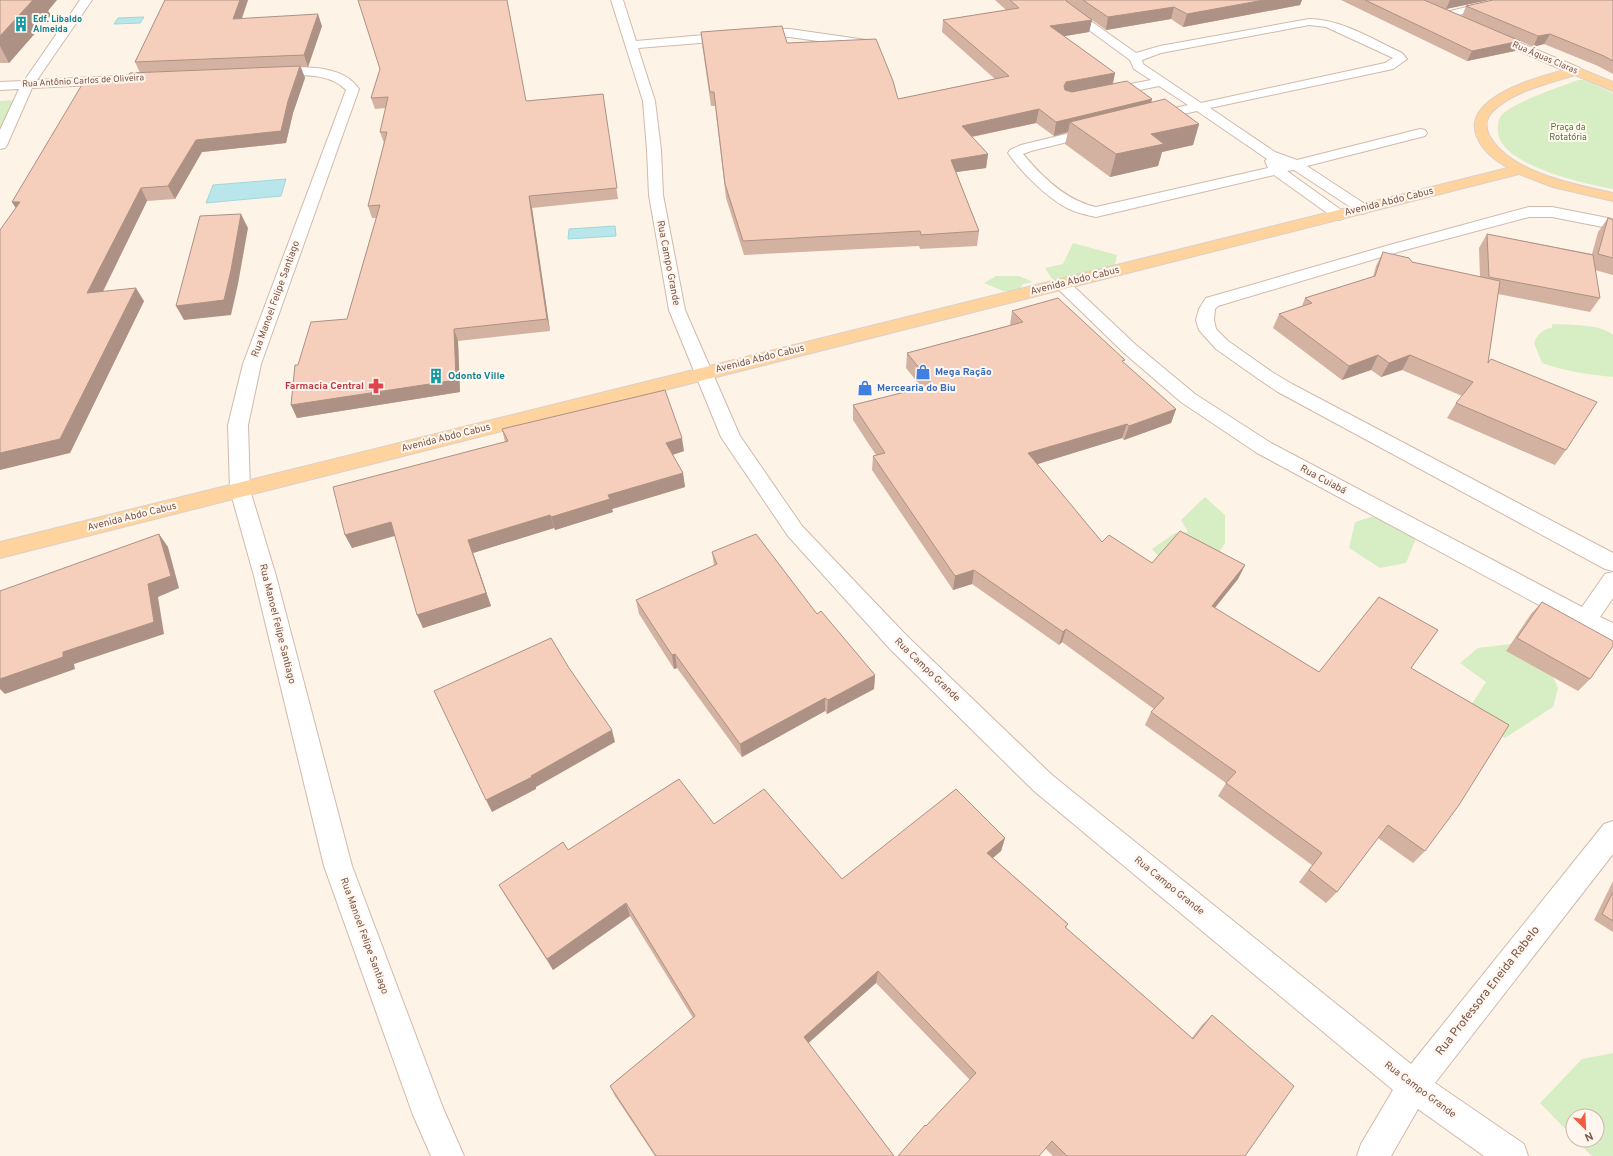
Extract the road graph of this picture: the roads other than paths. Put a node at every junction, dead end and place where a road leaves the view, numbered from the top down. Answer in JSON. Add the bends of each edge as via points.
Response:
{"nodes":[{"id":1,"x":86,"y":0,"type":"edge"},
{"id":2,"x":617,"y":0,"type":"edge"},
{"id":3,"x":1510,"y":0,"type":"edge"},
{"id":4,"x":1071,"y":12,"type":"edge"},
{"id":5,"x":1460,"y":22,"type":"edge"},
{"id":6,"x":1482,"y":31,"type":"edge"},
{"id":7,"x":866,"y":44,"type":"edge"},
{"id":8,"x":632,"y":45,"type":"junction"},
{"id":9,"x":1135,"y":58,"type":"junction"},
{"id":10,"x":1576,"y":71,"type":"junction"},
{"id":11,"x":261,"y":73,"type":"edge"},
{"id":12,"x":168,"y":77,"type":"edge"},
{"id":13,"x":1161,"y":82,"type":"junction"},
{"id":14,"x":28,"y":84,"type":"junction"},
{"id":15,"x":0,"y":86,"type":"edge"},
{"id":16,"x":1613,"y":87,"type":"edge"},
{"id":17,"x":1092,"y":96,"type":"edge"},
{"id":18,"x":1197,"y":106,"type":"junction"},
{"id":19,"x":1137,"y":121,"type":"edge"},
{"id":20,"x":1108,"y":128,"type":"edge"},
{"id":21,"x":1420,"y":134,"type":"dead end"},
{"id":22,"x":0,"y":145,"type":"edge"},
{"id":23,"x":1270,"y":154,"type":"junction"},
{"id":24,"x":1296,"y":165,"type":"junction"},
{"id":25,"x":1521,"y":169,"type":"junction"},
{"id":26,"x":1276,"y":170,"type":"junction"},
{"id":27,"x":1613,"y":197,"type":"edge"},
{"id":28,"x":1363,"y":208,"type":"junction"},
{"id":29,"x":1339,"y":215,"type":"junction"},
{"id":30,"x":1613,"y":224,"type":"edge"},
{"id":31,"x":1062,"y":284,"type":"junction"},
{"id":32,"x":704,"y":374,"type":"junction"},
{"id":33,"x":240,"y":490,"type":"junction"},
{"id":34,"x":0,"y":550,"type":"edge"},
{"id":35,"x":1613,"y":563,"type":"edge"},
{"id":36,"x":1613,"y":580,"type":"edge"},
{"id":37,"x":1586,"y":620,"type":"junction"},
{"id":38,"x":1613,"y":634,"type":"edge"},
{"id":39,"x":1613,"y":833,"type":"edge"},
{"id":40,"x":1413,"y":1086,"type":"junction"},
{"id":41,"x":448,"y":1156,"type":"edge"},
{"id":42,"x":1373,"y":1156,"type":"edge"},
{"id":43,"x":1512,"y":1156,"type":"edge"}],
"edges":[{"from":1,"to":14,"type":"street"},
{"from":2,"to":8,"type":"street","name":"Rua Campo Grande"},
{"from":3,"to":5,"type":"street","via":[[1442,14]]},
{"from":4,"to":9,"type":"street"},
{"from":6,"to":10,"type":"street","name":"Rua Águas Claras"},
{"from":7,"to":8,"type":"street","via":[[773,33]]},
{"from":8,"to":32,"type":"street","name":"Rua Campo Grande","via":[[649,101],[656,195],[677,310]]},
{"from":9,"to":13,"type":"street","via":[[1138,66]]},
{"from":9,"to":18,"type":"street","via":[[1152,52],[1309,22],[1321,22],[1401,59],[1389,66]]},
{"from":10,"to":16,"type":"main road","name":"Rua Águas Claras"},
{"from":10,"to":25,"type":"main road","via":[[1512,94],[1491,105],[1481,116],[1479,125],[1483,138],[1493,152]]},
{"from":11,"to":33,"type":"street","name":"Rua Manoel Felipe Santiago","via":[[318,73],[339,78],[353,89],[252,364],[238,425]]},
{"from":12,"to":14,"type":"street","name":"Rua Antônio Carlos de Oliveira"},
{"from":13,"to":17,"type":"street"},
{"from":13,"to":18,"type":"street"},
{"from":14,"to":15,"type":"street","name":"Rua Antônio Carlos de Oliveira"},
{"from":14,"to":22,"type":"street"},
{"from":18,"to":19,"type":"street"},
{"from":18,"to":23,"type":"street"},
{"from":20,"to":26,"type":"street","via":[[1026,148],[1016,152],[1018,159],[1070,204],[1096,212]]},
{"from":21,"to":24,"type":"street"},
{"from":23,"to":24,"type":"street"},
{"from":23,"to":26,"type":"street"},
{"from":24,"to":26,"type":"street"},
{"from":24,"to":28,"type":"street"},
{"from":25,"to":27,"type":"main road","via":[[1556,184]]},
{"from":25,"to":28,"type":"main road","name":"Avenida Abdo Cabus"},
{"from":26,"to":29,"type":"street"},
{"from":28,"to":29,"type":"main road","name":"Avenida Abdo Cabus"},
{"from":29,"to":31,"type":"main road","name":"Avenida Abdo Cabus"},
{"from":30,"to":35,"type":"street","via":[[1552,212],[1529,212],[1212,302],[1207,309],[1205,320],[1208,330],[1222,345],[1286,388]]},
{"from":31,"to":32,"type":"main road","name":"Avenida Abdo Cabus"},
{"from":31,"to":37,"type":"street","name":"Rua Cuiabá","via":[[1130,349],[1188,398],[1264,448]]},
{"from":32,"to":33,"type":"main road","name":"Avenida Abdo Cabus"},
{"from":32,"to":40,"type":"street","name":"Rua Campo Grande","via":[[731,437],[795,531],[898,642],[1043,783]]},
{"from":33,"to":34,"type":"main road","name":"Avenida Abdo Cabus"},
{"from":33,"to":41,"type":"street","name":"Rua Manoel Felipe Santiago","via":[[265,576],[338,866],[429,1115]]},
{"from":36,"to":37,"type":"street"},
{"from":37,"to":38,"type":"street","name":"Rua Cuiabá"},
{"from":39,"to":40,"type":"street","name":"Rua Professora Eneida Rabelo"},
{"from":40,"to":42,"type":"street","name":"Rua Professora Eneida Rabelo"},
{"from":40,"to":43,"type":"street","name":"Rua Campo Grande"}]}
